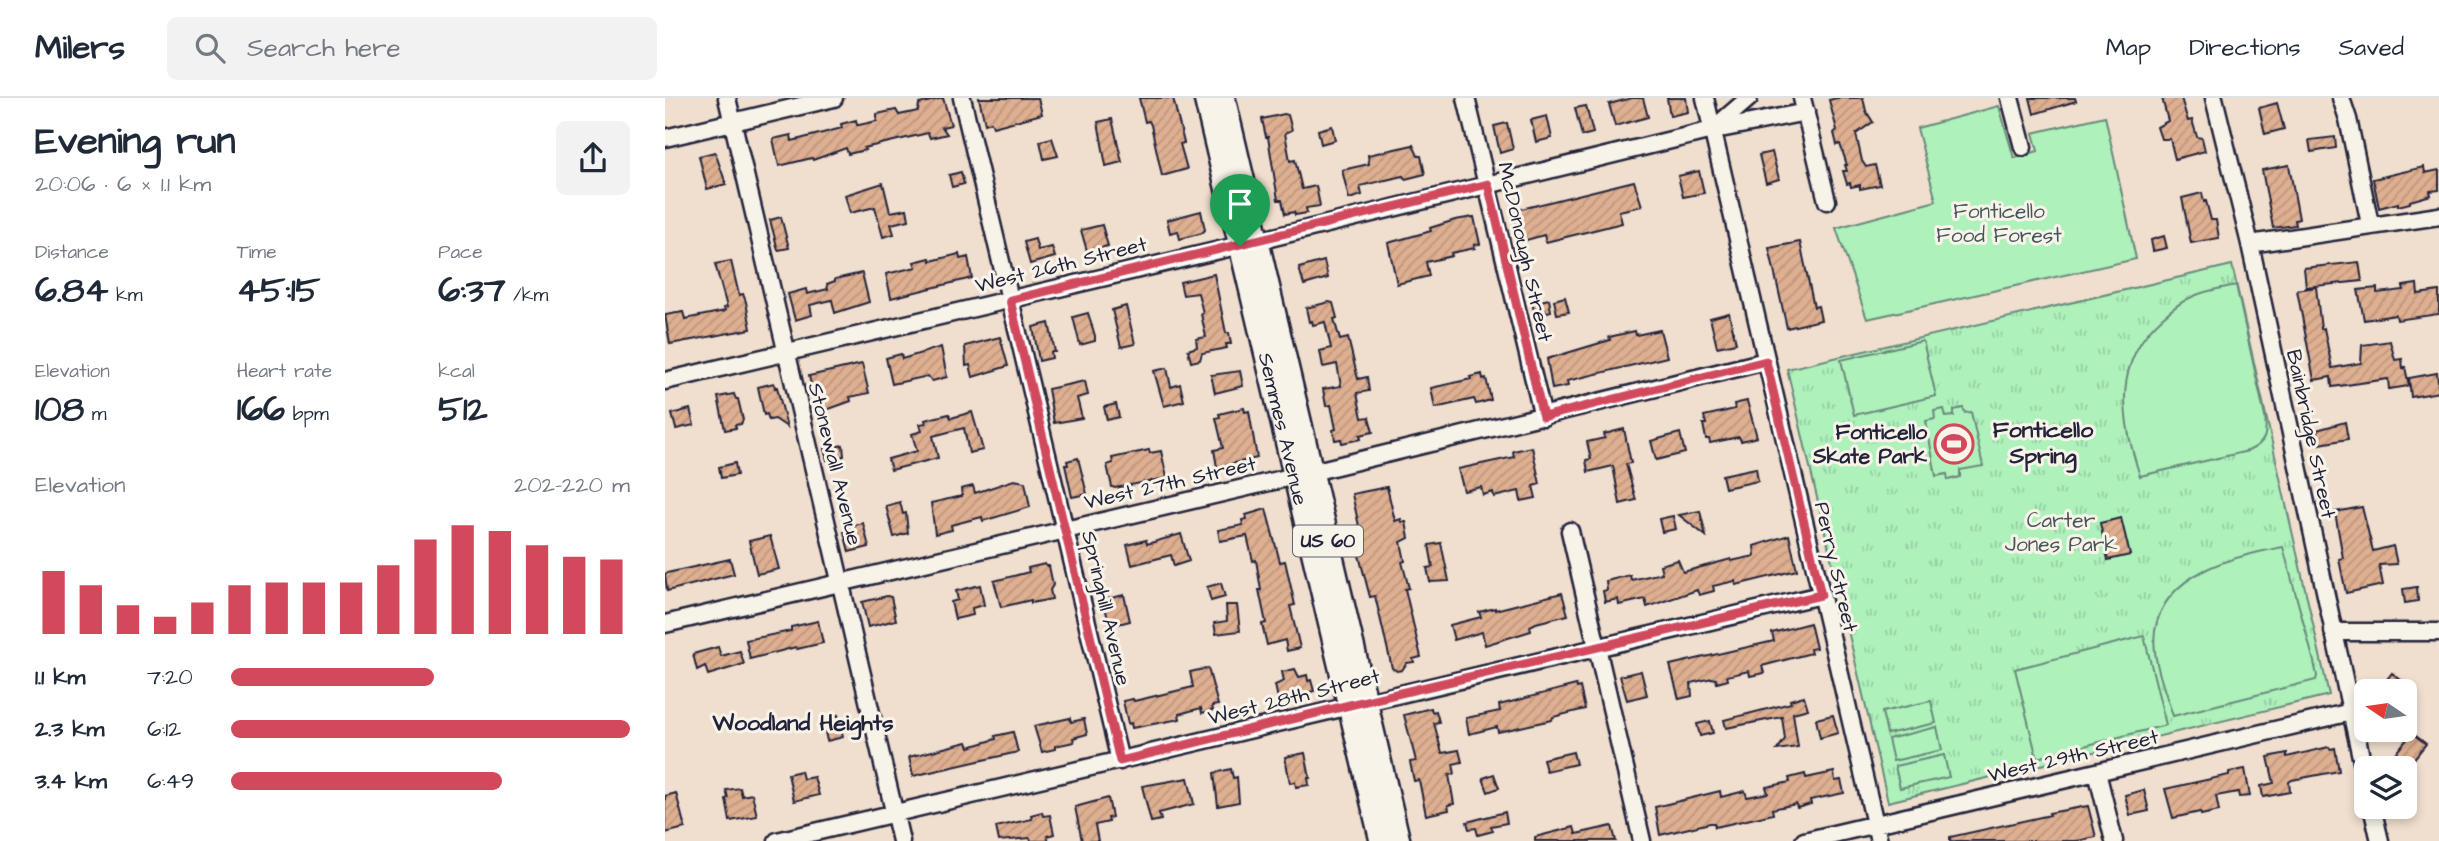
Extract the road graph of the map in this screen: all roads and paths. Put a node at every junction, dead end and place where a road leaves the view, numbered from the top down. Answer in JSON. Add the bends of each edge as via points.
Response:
{"nodes":[{"id":1,"x":727,"y":98,"type":"edge"},
{"id":2,"x":834,"y":98,"type":"edge"},
{"id":3,"x":962,"y":98,"type":"edge"},
{"id":4,"x":1205,"y":98,"type":"edge"},
{"id":5,"x":1224,"y":98,"type":"edge"},
{"id":6,"x":1466,"y":98,"type":"edge"},
{"id":7,"x":1705,"y":98,"type":"edge"},
{"id":8,"x":1749,"y":98,"type":"edge"},
{"id":9,"x":2010,"y":98,"type":"edge"},
{"id":10,"x":2214,"y":98,"type":"edge"},
{"id":11,"x":2341,"y":98,"type":"edge"},
{"id":12,"x":1804,"y":105,"type":"edge"},
{"id":13,"x":732,"y":122,"type":"junction"},
{"id":14,"x":1712,"y":130,"type":"junction"},
{"id":15,"x":665,"y":138,"type":"edge"},
{"id":16,"x":2023,"y":147,"type":"dead end"},
{"id":17,"x":1488,"y":184,"type":"junction"},
{"id":18,"x":1827,"y":201,"type":"dead end"},
{"id":19,"x":2439,"y":216,"type":"edge"},
{"id":20,"x":2370,"y":224,"type":"junction"},
{"id":21,"x":1249,"y":243,"type":"junction"},
{"id":22,"x":2250,"y":244,"type":"junction"},
{"id":23,"x":1010,"y":300,"type":"junction"},
{"id":24,"x":786,"y":352,"type":"junction"},
{"id":25,"x":1766,"y":361,"type":"junction"},
{"id":26,"x":665,"y":381,"type":"edge"},
{"id":27,"x":1543,"y":417,"type":"junction"},
{"id":28,"x":1303,"y":474,"type":"junction"},
{"id":29,"x":1066,"y":528,"type":"junction"},
{"id":30,"x":1570,"y":531,"type":"dead end"},
{"id":31,"x":841,"y":581,"type":"junction"},
{"id":32,"x":1821,"y":595,"type":"junction"},
{"id":33,"x":665,"y":624,"type":"edge"},
{"id":34,"x":2333,"y":632,"type":"junction"},
{"id":35,"x":2439,"y":632,"type":"edge"},
{"id":36,"x":1597,"y":648,"type":"junction"},
{"id":37,"x":1357,"y":703,"type":"junction"},
{"id":38,"x":2351,"y":712,"type":"junction"},
{"id":39,"x":2361,"y":756,"type":"edge"},
{"id":40,"x":1120,"y":761,"type":"junction"},
{"id":41,"x":2097,"y":772,"type":"junction"},
{"id":42,"x":895,"y":813,"type":"junction"},
{"id":43,"x":2375,"y":819,"type":"edge"},
{"id":44,"x":1875,"y":824,"type":"junction"},
{"id":45,"x":777,"y":841,"type":"edge"},
{"id":46,"x":901,"y":841,"type":"edge"},
{"id":47,"x":1381,"y":841,"type":"edge"},
{"id":48,"x":1399,"y":841,"type":"edge"},
{"id":49,"x":1642,"y":841,"type":"edge"},
{"id":50,"x":1804,"y":841,"type":"edge"},
{"id":51,"x":1879,"y":841,"type":"edge"},
{"id":52,"x":2114,"y":841,"type":"edge"},
{"id":53,"x":2380,"y":841,"type":"edge"}],
"edges":[{"from":1,"to":13,"type":"street","name":"Stonewall Avenue"},
{"from":2,"to":13,"type":"street"},
{"from":3,"to":23,"type":"street","name":"Springhill Avenue"},
{"from":4,"to":21,"type":"main road","name":"Semmes Avenue","number":"US 60"},
{"from":5,"to":21,"type":"main road","name":"Semmes Avenue","number":"US 60"},
{"from":6,"to":17,"type":"street","name":"McDonough Street"},
{"from":7,"to":14,"type":"street","name":"Perry Street"},
{"from":8,"to":14,"type":"street","name":"West 26th Street"},
{"from":9,"to":16,"type":"street"},
{"from":10,"to":22,"type":"street","name":"Bainbridge Street"},
{"from":11,"to":20,"type":"street"},
{"from":12,"to":14,"type":"street","name":"West 26th Street"},
{"from":12,"to":18,"type":"street"},
{"from":13,"to":15,"type":"street"},
{"from":13,"to":24,"type":"street","name":"Stonewall Avenue"},
{"from":14,"to":17,"type":"street","name":"West 26th Street"},
{"from":14,"to":25,"type":"street","name":"Perry Street"},
{"from":17,"to":21,"type":"street","name":"West 26th Street"},
{"from":17,"to":27,"type":"street","name":"McDonough Street"},
{"from":19,"to":20,"type":"street"},
{"from":20,"to":22,"type":"street"},
{"from":21,"to":23,"type":"street","name":"West 26th Street"},
{"from":21,"to":28,"type":"main road","name":"Semmes Avenue","number":"US 60"},
{"from":22,"to":34,"type":"street","name":"Bainbridge Street"},
{"from":23,"to":24,"type":"street","name":"West 26th Street"},
{"from":23,"to":29,"type":"street","name":"Springhill Avenue"},
{"from":24,"to":26,"type":"street","name":"West 26th Street"},
{"from":24,"to":31,"type":"street","name":"Stonewall Avenue"},
{"from":25,"to":27,"type":"street","name":"West 27th Street"},
{"from":25,"to":32,"type":"street","name":"Perry Street"},
{"from":27,"to":28,"type":"street","name":"West 27th Street"},
{"from":28,"to":29,"type":"street","name":"West 27th Street"},
{"from":28,"to":37,"type":"main road","name":"Semmes Avenue","number":"US 60"},
{"from":29,"to":31,"type":"street","name":"West 27th Street"},
{"from":29,"to":40,"type":"street","name":"Springhill Avenue"},
{"from":30,"to":36,"type":"street"},
{"from":31,"to":33,"type":"street","name":"West 27th Street"},
{"from":31,"to":42,"type":"street","name":"Stonewall Avenue"},
{"from":32,"to":36,"type":"street","name":"West 28th Street"},
{"from":32,"to":44,"type":"street","name":"Perry Street"},
{"from":34,"to":35,"type":"street"},
{"from":34,"to":38,"type":"street","name":"Bainbridge Street"},
{"from":36,"to":37,"type":"street","name":"West 28th Street"},
{"from":36,"to":49,"type":"street"},
{"from":37,"to":40,"type":"street","name":"West 28th Street"},
{"from":37,"to":47,"type":"main road","name":"Semmes Avenue","number":"US 60"},
{"from":37,"to":48,"type":"main road","name":"Semmes Avenue","number":"US 60"},
{"from":38,"to":39,"type":"street","name":"Bainbridge Street"},
{"from":38,"to":41,"type":"street","name":"West 29th Street"},
{"from":40,"to":42,"type":"street","name":"West 28th Street"},
{"from":41,"to":44,"type":"street","name":"West 29th Street"},
{"from":41,"to":52,"type":"street"},
{"from":42,"to":45,"type":"street","name":"West 28th Street"},
{"from":42,"to":46,"type":"street","name":"Stonewall Avenue"},
{"from":43,"to":53,"type":"street"},
{"from":44,"to":50,"type":"street","name":"West 29th Street"},
{"from":44,"to":51,"type":"street","name":"Perry Street"}]}
